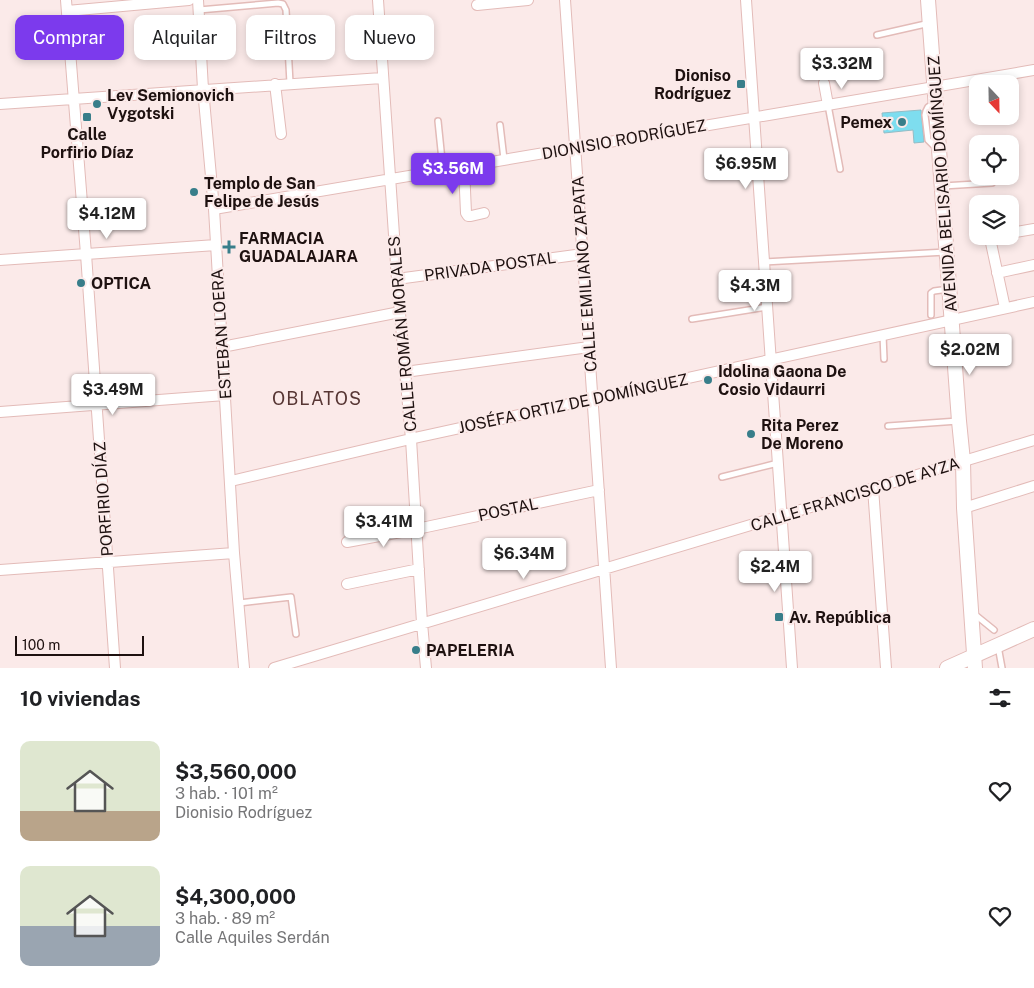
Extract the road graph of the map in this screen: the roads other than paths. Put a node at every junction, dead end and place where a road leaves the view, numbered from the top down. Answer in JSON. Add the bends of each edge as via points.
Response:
{"nodes":[{"id":1,"x":189,"y":0,"type":"edge"},
{"id":2,"x":378,"y":0,"type":"edge"},
{"id":3,"x":528,"y":0,"type":"edge"},
{"id":4,"x":565,"y":0,"type":"edge"},
{"id":5,"x":746,"y":0,"type":"edge"},
{"id":6,"x":928,"y":0,"type":"edge"},
{"id":7,"x":145,"y":2,"type":"edge"},
{"id":8,"x":66,"y":5,"type":"edge"},
{"id":9,"x":198,"y":5,"type":"edge"},
{"id":10,"x":477,"y":5,"type":"dead end"},
{"id":11,"x":930,"y":23,"type":"junction"},
{"id":12,"x":877,"y":34,"type":"dead end"},
{"id":13,"x":1034,"y":70,"type":"edge"},
{"id":14,"x":382,"y":78,"type":"junction"},
{"id":15,"x":824,"y":82,"type":"dead end"},
{"id":16,"x":276,"y":84,"type":"junction"},
{"id":17,"x":290,"y":84,"type":"junction"},
{"id":18,"x":935,"y":87,"type":"junction"},
{"id":19,"x":203,"y":89,"type":"junction"},
{"id":20,"x":74,"y":98,"type":"junction"},
{"id":21,"x":0,"y":104,"type":"edge"},
{"id":22,"x":828,"y":105,"type":"junction"},
{"id":23,"x":754,"y":117,"type":"junction"},
{"id":24,"x":438,"y":121,"type":"dead end"},
{"id":25,"x":500,"y":125,"type":"dead end"},
{"id":26,"x":280,"y":134,"type":"dead end"},
{"id":27,"x":575,"y":148,"type":"junction"},
{"id":28,"x":504,"y":160,"type":"junction"},
{"id":29,"x":464,"y":167,"type":"junction"},
{"id":30,"x":840,"y":169,"type":"dead end"},
{"id":31,"x":443,"y":170,"type":"junction"},
{"id":32,"x":390,"y":179,"type":"junction"},
{"id":33,"x":969,"y":184,"type":"edge"},
{"id":34,"x":942,"y":186,"type":"junction"},
{"id":35,"x":214,"y":209,"type":"junction"},
{"id":36,"x":484,"y":213,"type":"dead end"},
{"id":37,"x":1034,"y":229,"type":"edge"},
{"id":38,"x":1019,"y":232,"type":"edge"},
{"id":39,"x":216,"y":245,"type":"junction"},
{"id":40,"x":991,"y":245,"type":"edge"},
{"id":41,"x":947,"y":252,"type":"junction"},
{"id":42,"x":86,"y":254,"type":"junction"},
{"id":43,"x":583,"y":254,"type":"junction"},
{"id":44,"x":0,"y":260,"type":"edge"},
{"id":45,"x":764,"y":262,"type":"junction"},
{"id":46,"x":1034,"y":265,"type":"edge"},
{"id":47,"x":997,"y":273,"type":"junction"},
{"id":48,"x":397,"y":279,"type":"junction"},
{"id":49,"x":949,"y":289,"type":"junction"},
{"id":50,"x":1034,"y":302,"type":"edge"},
{"id":51,"x":767,"y":307,"type":"junction"},
{"id":52,"x":1005,"y":308,"type":"junction"},
{"id":53,"x":400,"y":312,"type":"junction"},
{"id":54,"x":931,"y":315,"type":"dead end"},
{"id":55,"x":692,"y":319,"type":"dead end"},
{"id":56,"x":952,"y":320,"type":"junction"},
{"id":57,"x":883,"y":335,"type":"junction"},
{"id":58,"x":222,"y":347,"type":"junction"},
{"id":59,"x":589,"y":347,"type":"junction"},
{"id":60,"x":884,"y":359,"type":"dead end"},
{"id":61,"x":771,"y":360,"type":"junction"},
{"id":62,"x":405,"y":372,"type":"junction"},
{"id":63,"x":225,"y":395,"type":"junction"},
{"id":64,"x":593,"y":399,"type":"junction"},
{"id":65,"x":96,"y":405,"type":"junction"},
{"id":66,"x":0,"y":412,"type":"edge"},
{"id":67,"x":959,"y":421,"type":"junction"},
{"id":68,"x":888,"y":426,"type":"dead end"},
{"id":69,"x":411,"y":438,"type":"junction"},
{"id":70,"x":1034,"y":440,"type":"edge"},
{"id":71,"x":962,"y":461,"type":"junction"},
{"id":72,"x":778,"y":463,"type":"junction"},
{"id":73,"x":722,"y":477,"type":"dead end"},
{"id":74,"x":231,"y":481,"type":"junction"},
{"id":75,"x":1034,"y":486,"type":"edge"},
{"id":76,"x":873,"y":488,"type":"junction"},
{"id":77,"x":599,"y":490,"type":"junction"},
{"id":78,"x":964,"y":508,"type":"junction"},
{"id":79,"x":782,"y":516,"type":"junction"},
{"id":80,"x":416,"y":529,"type":"junction"},
{"id":81,"x":347,"y":542,"type":"dead end"},
{"id":82,"x":234,"y":553,"type":"junction"},
{"id":83,"x":108,"y":562,"type":"junction"},
{"id":84,"x":419,"y":569,"type":"junction"},
{"id":85,"x":605,"y":569,"type":"junction"},
{"id":86,"x":0,"y":570,"type":"edge"},
{"id":87,"x":347,"y":584,"type":"dead end"},
{"id":88,"x":239,"y":603,"type":"junction"},
{"id":89,"x":971,"y":611,"type":"junction"},
{"id":90,"x":422,"y":624,"type":"junction"},
{"id":91,"x":1034,"y":629,"type":"edge"},
{"id":92,"x":994,"y":630,"type":"dead end"},
{"id":93,"x":296,"y":634,"type":"dead end"},
{"id":94,"x":998,"y":645,"type":"junction"},
{"id":95,"x":974,"y":662,"type":"edge"},
{"id":96,"x":115,"y":668,"type":"edge"},
{"id":97,"x":244,"y":668,"type":"edge"},
{"id":98,"x":274,"y":668,"type":"edge"},
{"id":99,"x":426,"y":668,"type":"edge"},
{"id":100,"x":611,"y":668,"type":"edge"},
{"id":101,"x":792,"y":668,"type":"edge"},
{"id":102,"x":886,"y":668,"type":"edge"},
{"id":103,"x":947,"y":668,"type":"edge"},
{"id":104,"x":1002,"y":668,"type":"edge"}],
"edges":[{"from":1,"to":7,"type":"street"},
{"from":2,"to":14,"type":"street","name":"CALLE ROMÁN MORALES"},
{"from":3,"to":10,"type":"street"},
{"from":4,"to":27,"type":"street","name":"CALLE EMILIANO ZAPATA"},
{"from":5,"to":23,"type":"street"},
{"from":6,"to":11,"type":"main road","name":"AVENIDA BELISARIO DOMÍNGUEZ"},
{"from":7,"to":8,"type":"street"},
{"from":8,"to":20,"type":"street","name":"PORFIRIO DÍAZ"},
{"from":9,"to":17,"type":"lane","via":[[283,4]]},
{"from":9,"to":19,"type":"street","name":"ESTEBAN LOERA"},
{"from":11,"to":12,"type":"lane"},
{"from":11,"to":18,"type":"main road","name":"AVENIDA BELISARIO DOMÍNGUEZ"},
{"from":13,"to":18,"type":"street","name":"DIONISIO RODRÍGUEZ"},
{"from":14,"to":17,"type":"street"},
{"from":14,"to":32,"type":"street","name":"CALLE ROMÁN MORALES"},
{"from":15,"to":22,"type":"street"},
{"from":16,"to":17,"type":"street"},
{"from":16,"to":19,"type":"street"},
{"from":16,"to":26,"type":"street"},
{"from":18,"to":22,"type":"street","name":"DIONISIO RODRÍGUEZ"},
{"from":18,"to":34,"type":"main road","name":"AVENIDA BELISARIO DOMÍNGUEZ"},
{"from":19,"to":20,"type":"street"},
{"from":19,"to":35,"type":"street","name":"ESTEBAN LOERA"},
{"from":20,"to":21,"type":"street"},
{"from":20,"to":42,"type":"street","name":"PORFIRIO DÍAZ"},
{"from":22,"to":23,"type":"street","name":"DIONISIO RODRÍGUEZ"},
{"from":22,"to":30,"type":"lane"},
{"from":23,"to":27,"type":"street","name":"DIONISIO RODRÍGUEZ"},
{"from":23,"to":45,"type":"street"},
{"from":24,"to":31,"type":"lane"},
{"from":25,"to":28,"type":"lane"},
{"from":27,"to":28,"type":"street","name":"DIONISIO RODRÍGUEZ"},
{"from":27,"to":43,"type":"street","name":"CALLE EMILIANO ZAPATA"},
{"from":28,"to":29,"type":"street","name":"DIONISIO RODRÍGUEZ"},
{"from":29,"to":31,"type":"street","name":"DIONISIO RODRÍGUEZ"},
{"from":29,"to":36,"type":"street","via":[[466,213],[468,216]]},
{"from":31,"to":32,"type":"street","name":"DIONISIO RODRÍGUEZ"},
{"from":32,"to":35,"type":"street","name":"DIONISIO RODRÍGUEZ"},
{"from":32,"to":48,"type":"street","name":"CALLE ROMÁN MORALES"},
{"from":33,"to":34,"type":"lane"},
{"from":34,"to":41,"type":"main road","name":"AVENIDA BELISARIO DOMÍNGUEZ"},
{"from":35,"to":39,"type":"street","name":"ESTEBAN LOERA"},
{"from":37,"to":38,"type":"street"},
{"from":39,"to":42,"type":"street"},
{"from":39,"to":58,"type":"street","name":"ESTEBAN LOERA"},
{"from":40,"to":47,"type":"street"},
{"from":41,"to":45,"type":"lane"},
{"from":41,"to":49,"type":"main road","name":"AVENIDA BELISARIO DOMÍNGUEZ"},
{"from":42,"to":44,"type":"street"},
{"from":42,"to":65,"type":"street","name":"PORFIRIO DÍAZ"},
{"from":43,"to":48,"type":"street","name":"PRIVADA POSTAL"},
{"from":43,"to":59,"type":"street","name":"CALLE EMILIANO ZAPATA"},
{"from":45,"to":51,"type":"street"},
{"from":46,"to":47,"type":"street"},
{"from":47,"to":52,"type":"street"},
{"from":48,"to":53,"type":"street","name":"CALLE ROMÁN MORALES"},
{"from":49,"to":54,"type":"lane","via":[[931,293]]},
{"from":49,"to":56,"type":"main road","name":"AVENIDA BELISARIO DOMÍNGUEZ"},
{"from":50,"to":52,"type":"street","name":"JOSÉFA ORTIZ DE DOMÍNGUEZ"},
{"from":51,"to":55,"type":"lane"},
{"from":51,"to":61,"type":"street"},
{"from":52,"to":56,"type":"street","name":"JOSÉFA ORTIZ DE DOMÍNGUEZ"},
{"from":53,"to":58,"type":"street"},
{"from":53,"to":62,"type":"street","name":"CALLE ROMÁN MORALES"},
{"from":56,"to":57,"type":"street","name":"JOSÉFA ORTIZ DE DOMÍNGUEZ"},
{"from":56,"to":67,"type":"main road","name":"AVENIDA BELISARIO DOMÍNGUEZ"},
{"from":57,"to":60,"type":"lane"},
{"from":57,"to":61,"type":"street","name":"JOSÉFA ORTIZ DE DOMÍNGUEZ"},
{"from":58,"to":63,"type":"street","name":"ESTEBAN LOERA"},
{"from":59,"to":62,"type":"street"},
{"from":59,"to":64,"type":"street","name":"CALLE EMILIANO ZAPATA"},
{"from":61,"to":64,"type":"street","name":"JOSÉFA ORTIZ DE DOMÍNGUEZ"},
{"from":61,"to":72,"type":"street"},
{"from":62,"to":69,"type":"street","name":"CALLE ROMÁN MORALES"},
{"from":63,"to":65,"type":"street"},
{"from":63,"to":74,"type":"street","name":"ESTEBAN LOERA"},
{"from":64,"to":69,"type":"street","name":"JOSÉFA ORTIZ DE DOMÍNGUEZ"},
{"from":64,"to":77,"type":"street","name":"CALLE EMILIANO ZAPATA"},
{"from":65,"to":66,"type":"street"},
{"from":65,"to":83,"type":"street","name":"PORFIRIO DÍAZ"},
{"from":67,"to":68,"type":"lane"},
{"from":67,"to":71,"type":"main road","name":"AVENIDA BELISARIO DOMÍNGUEZ"},
{"from":69,"to":74,"type":"street","name":"JOSÉFA ORTIZ DE DOMÍNGUEZ"},
{"from":69,"to":80,"type":"street","name":"CALLE ROMÁN MORALES"},
{"from":70,"to":71,"type":"street","name":"CALLE FRANCISCO DE AYZA"},
{"from":71,"to":76,"type":"street","name":"CALLE FRANCISCO DE AYZA"},
{"from":71,"to":78,"type":"main road","name":"AVENIDA BELISARIO DOMÍNGUEZ"},
{"from":72,"to":73,"type":"lane"},
{"from":72,"to":79,"type":"street"},
{"from":74,"to":82,"type":"street","name":"ESTEBAN LOERA"},
{"from":75,"to":78,"type":"street"},
{"from":76,"to":79,"type":"street","name":"CALLE FRANCISCO DE AYZA"},
{"from":76,"to":102,"type":"street"},
{"from":77,"to":80,"type":"street","name":"POSTAL"},
{"from":77,"to":85,"type":"street","name":"CALLE EMILIANO ZAPATA"},
{"from":78,"to":89,"type":"main road","name":"AVENIDA BELISARIO DOMÍNGUEZ"},
{"from":79,"to":85,"type":"street","name":"CALLE FRANCISCO DE AYZA"},
{"from":79,"to":101,"type":"street"},
{"from":80,"to":81,"type":"street","name":"POSTAL"},
{"from":80,"to":84,"type":"street","name":"CALLE ROMÁN MORALES"},
{"from":82,"to":83,"type":"street"},
{"from":82,"to":88,"type":"street","name":"ESTEBAN LOERA"},
{"from":83,"to":86,"type":"street"},
{"from":83,"to":96,"type":"street","name":"PORFIRIO DÍAZ"},
{"from":84,"to":87,"type":"street"},
{"from":84,"to":90,"type":"street","name":"CALLE ROMÁN MORALES"},
{"from":85,"to":90,"type":"street","name":"CALLE FRANCISCO DE AYZA"},
{"from":85,"to":100,"type":"street","name":"CALLE EMILIANO ZAPATA"},
{"from":88,"to":93,"type":"lane","via":[[291,597]]},
{"from":88,"to":97,"type":"street","name":"ESTEBAN LOERA"},
{"from":89,"to":92,"type":"lane"},
{"from":89,"to":95,"type":"main road","name":"AVENIDA BELISARIO DOMÍNGUEZ"},
{"from":90,"to":98,"type":"street","name":"CALLE FRANCISCO DE AYZA"},
{"from":90,"to":99,"type":"street","name":"CALLE ROMÁN MORALES"},
{"from":91,"to":94,"type":"main road"},
{"from":94,"to":95,"type":"main road"},
{"from":94,"to":104,"type":"lane"},
{"from":95,"to":103,"type":"main road"}]}
